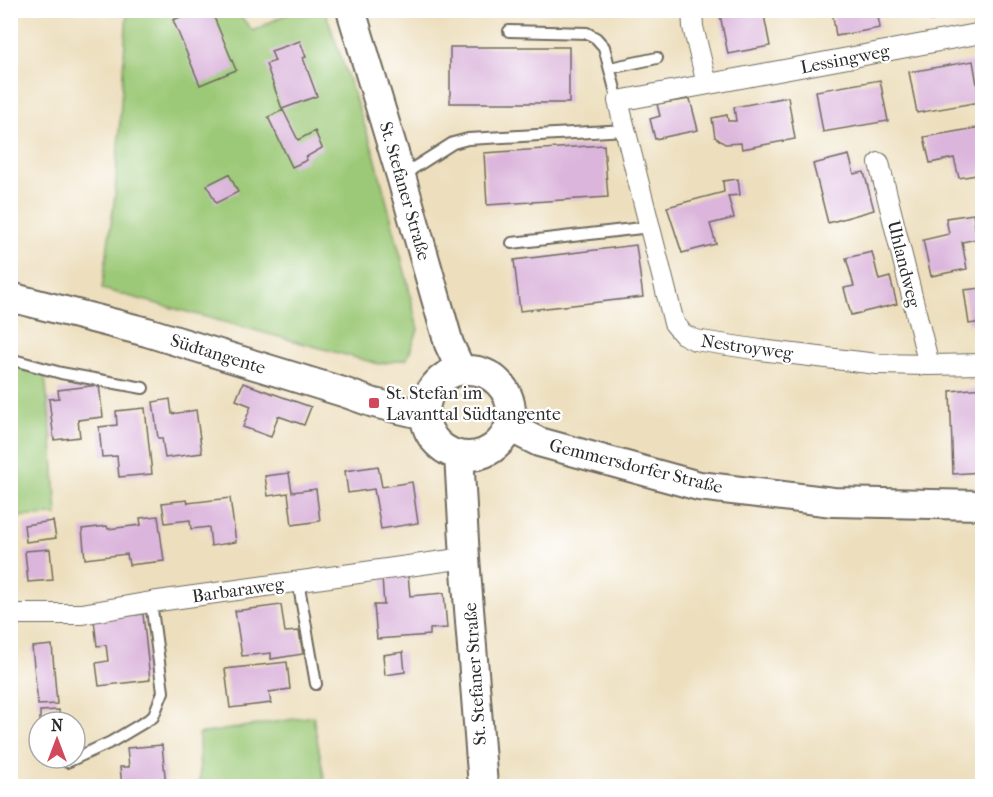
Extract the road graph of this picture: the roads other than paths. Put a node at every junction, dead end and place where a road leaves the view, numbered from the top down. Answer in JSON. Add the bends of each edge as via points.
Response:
{"nodes":[{"id":1,"x":351,"y":10,"type":"edge"},
{"id":2,"x":692,"y":10,"type":"edge"},
{"id":3,"x":979,"y":10,"type":"edge"},
{"id":4,"x":509,"y":31,"type":"dead end"},
{"id":5,"x":982,"y":32,"type":"edge"},
{"id":6,"x":657,"y":58,"type":"dead end"},
{"id":7,"x":610,"y":68,"type":"junction"},
{"id":8,"x":707,"y":84,"type":"junction"},
{"id":9,"x":618,"y":101,"type":"junction"},
{"id":10,"x":626,"y":130,"type":"junction"},
{"id":11,"x":879,"y":163,"type":"dead end"},
{"id":12,"x":401,"y":176,"type":"junction"},
{"id":13,"x":650,"y":227,"type":"junction"},
{"id":14,"x":512,"y":243,"type":"dead end"},
{"id":15,"x":10,"y":297,"type":"edge"},
{"id":16,"x":10,"y":359,"type":"edge"},
{"id":17,"x":982,"y":364,"type":"edge"},
{"id":18,"x":929,"y":365,"type":"junction"},
{"id":19,"x":461,"y":370,"type":"junction"},
{"id":20,"x":143,"y":388,"type":"dead end"},
{"id":21,"x":425,"y":415,"type":"junction"},
{"id":22,"x":509,"y":427,"type":"junction"},
{"id":23,"x":459,"y":455,"type":"junction"},
{"id":24,"x":982,"y":505,"type":"edge"},
{"id":25,"x":465,"y":558,"type":"junction"},
{"id":26,"x":298,"y":581,"type":"junction"},
{"id":27,"x":151,"y":602,"type":"junction"},
{"id":28,"x":10,"y":614,"type":"edge"},
{"id":29,"x":316,"y":684,"type":"dead end"},
{"id":30,"x":87,"y":753,"type":"edge"},
{"id":31,"x":483,"y":786,"type":"edge"}],
"edges":[{"from":1,"to":12,"type":"main road","name":"St. Stefaner Straße"},
{"from":2,"to":8,"type":"street"},
{"from":3,"to":5,"type":"lane"},
{"from":4,"to":7,"type":"lane","via":[[587,33],[604,47]]},
{"from":5,"to":8,"type":"street","name":"Lessingweg"},
{"from":6,"to":7,"type":"lane"},
{"from":7,"to":9,"type":"lane"},
{"from":8,"to":9,"type":"street","name":"Lessingweg"},
{"from":9,"to":10,"type":"street","name":"Nestroyweg"},
{"from":10,"to":12,"type":"lane","via":[[468,139],[453,143]]},
{"from":10,"to":13,"type":"street","name":"Nestroyweg"},
{"from":11,"to":18,"type":"street","name":"Uhlandweg"},
{"from":12,"to":19,"type":"main road","name":"St. Stefaner Straße","via":[[449,344]]},
{"from":13,"to":14,"type":"lane"},
{"from":13,"to":18,"type":"street","name":"Nestroyweg","via":[[674,323],[694,340],[877,364]]},
{"from":15,"to":21,"type":"main road","name":"Südtangente","via":[[147,332],[374,403]]},
{"from":16,"to":20,"type":"lane"},
{"from":17,"to":18,"type":"street","name":"Nestroyweg"},
{"from":19,"to":21,"type":"main road","via":[[441,379],[430,392]]},
{"from":19,"to":22,"type":"main road","via":[[488,374],[497,381],[509,402]]},
{"from":21,"to":23,"type":"main road","via":[[435,440]]},
{"from":22,"to":23,"type":"main road","via":[[500,441],[485,452]]},
{"from":22,"to":24,"type":"main road","name":"Gemmersdorfer Straße","via":[[539,442],[699,486],[833,502]]},
{"from":23,"to":25,"type":"main road","name":"St. Stefaner Straße"},
{"from":25,"to":26,"type":"street","name":"Barbaraweg"},
{"from":25,"to":31,"type":"main road","name":"St. Stefaner Straße"},
{"from":26,"to":27,"type":"street","name":"Barbaraweg"},
{"from":26,"to":29,"type":"lane"},
{"from":27,"to":28,"type":"street","name":"Barbaraweg","via":[[82,614]]},
{"from":27,"to":30,"type":"lane","via":[[163,692],[153,717]]}]}
